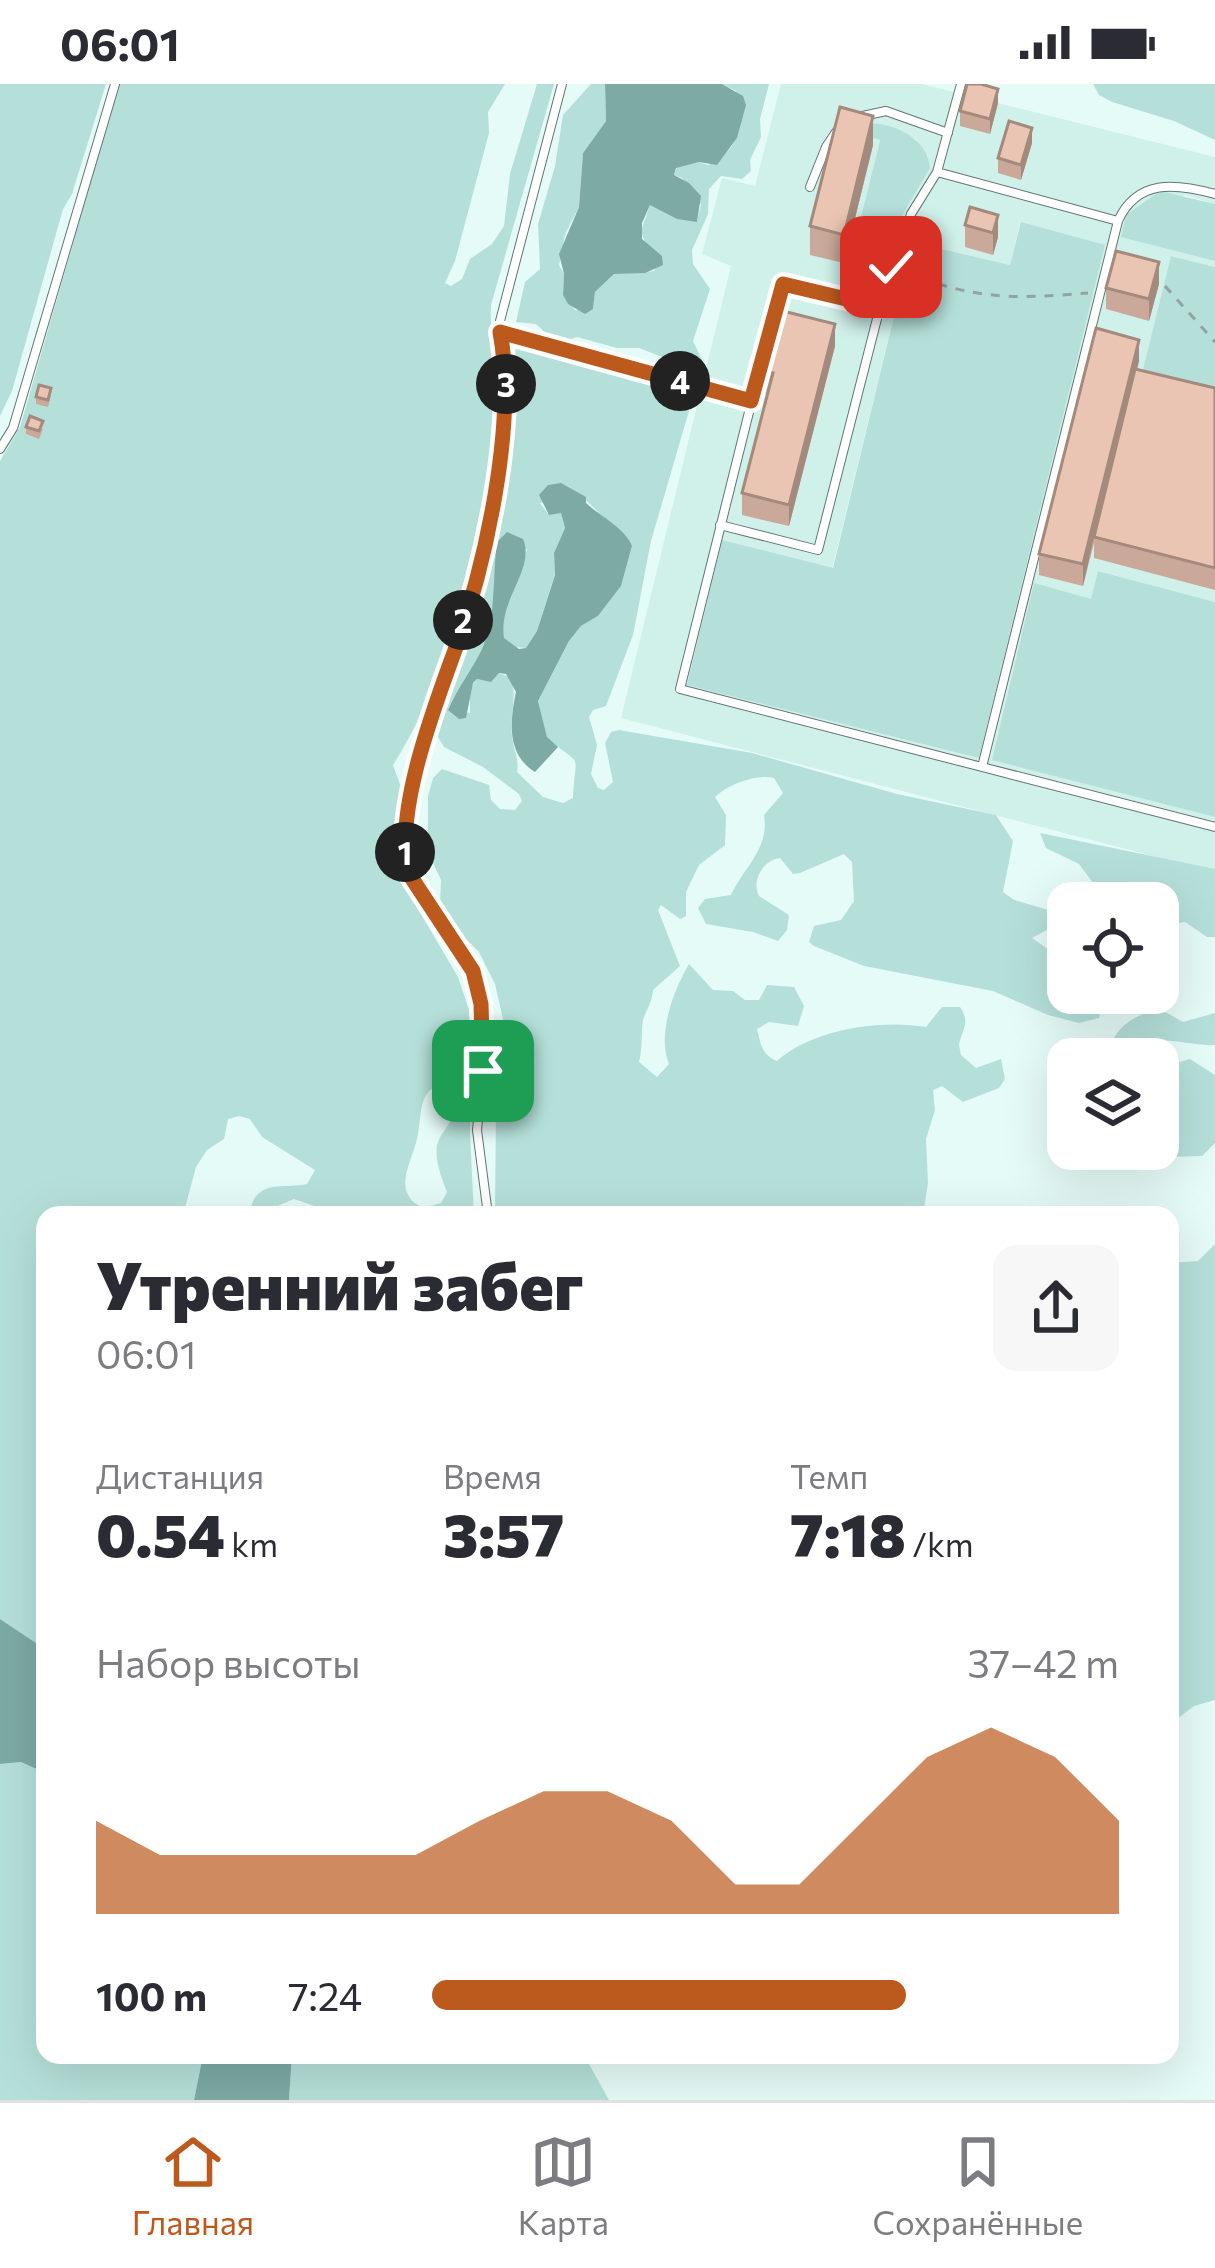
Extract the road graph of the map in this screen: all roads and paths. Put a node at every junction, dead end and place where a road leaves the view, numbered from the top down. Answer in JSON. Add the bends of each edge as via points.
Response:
{"nodes":[{"id":1,"x":115,"y":84,"type":"edge"},
{"id":2,"x":562,"y":84,"type":"edge"},
{"id":3,"x":962,"y":84,"type":"edge"},
{"id":4,"x":853,"y":119,"type":"edge"},
{"id":5,"x":841,"y":126,"type":"edge"},
{"id":6,"x":948,"y":133,"type":"junction"},
{"id":7,"x":937,"y":172,"type":"junction"},
{"id":8,"x":810,"y":188,"type":"dead end"},
{"id":9,"x":1215,"y":194,"type":"edge"},
{"id":10,"x":1118,"y":221,"type":"junction"},
{"id":11,"x":891,"y":267,"type":"junction"},
{"id":12,"x":1165,"y":286,"type":"dead end"},
{"id":13,"x":1101,"y":290,"type":"junction"},
{"id":14,"x":880,"y":307,"type":"junction"},
{"id":15,"x":772,"y":323,"type":"edge"},
{"id":16,"x":500,"y":332,"type":"junction"},
{"id":17,"x":1215,"y":342,"type":"edge"},
{"id":18,"x":762,"y":362,"type":"edge"},
{"id":19,"x":751,"y":401,"type":"junction"},
{"id":20,"x":0,"y":449,"type":"edge"},
{"id":21,"x":720,"y":525,"type":"junction"},
{"id":22,"x":982,"y":767,"type":"junction"},
{"id":23,"x":1215,"y":827,"type":"edge"},
{"id":24,"x":487,"y":1206,"type":"edge"}],
"edges":[{"from":1,"to":20,"type":"lane","via":[[14,428]]},
{"from":2,"to":16,"type":"lane"},
{"from":3,"to":6,"type":"lane"},
{"from":4,"to":6,"type":"lane","via":[[886,111]]},
{"from":5,"to":8,"type":"lane"},
{"from":6,"to":7,"type":"lane"},
{"from":7,"to":10,"type":"lane"},
{"from":7,"to":11,"type":"lane"},
{"from":9,"to":10,"type":"lane","via":[[1149,187]]},
{"from":10,"to":13,"type":"lane"},
{"from":11,"to":13,"type":"path","via":[[989,298]]},
{"from":11,"to":14,"type":"lane"},
{"from":12,"to":17,"type":"path"},
{"from":13,"to":22,"type":"lane"},
{"from":14,"to":15,"type":"lane","via":[[783,284]]},
{"from":14,"to":21,"type":"lane","via":[[818,550]]},
{"from":16,"to":19,"type":"lane"},
{"from":16,"to":24,"type":"lane","via":[[507,370],[494,488],[456,646],[428,717],[404,856],[473,971],[483,1031],[477,1130]]},
{"from":18,"to":19,"type":"lane"},
{"from":19,"to":21,"type":"lane"},
{"from":21,"to":22,"type":"lane","via":[[680,688]]},
{"from":22,"to":23,"type":"lane"}]}
